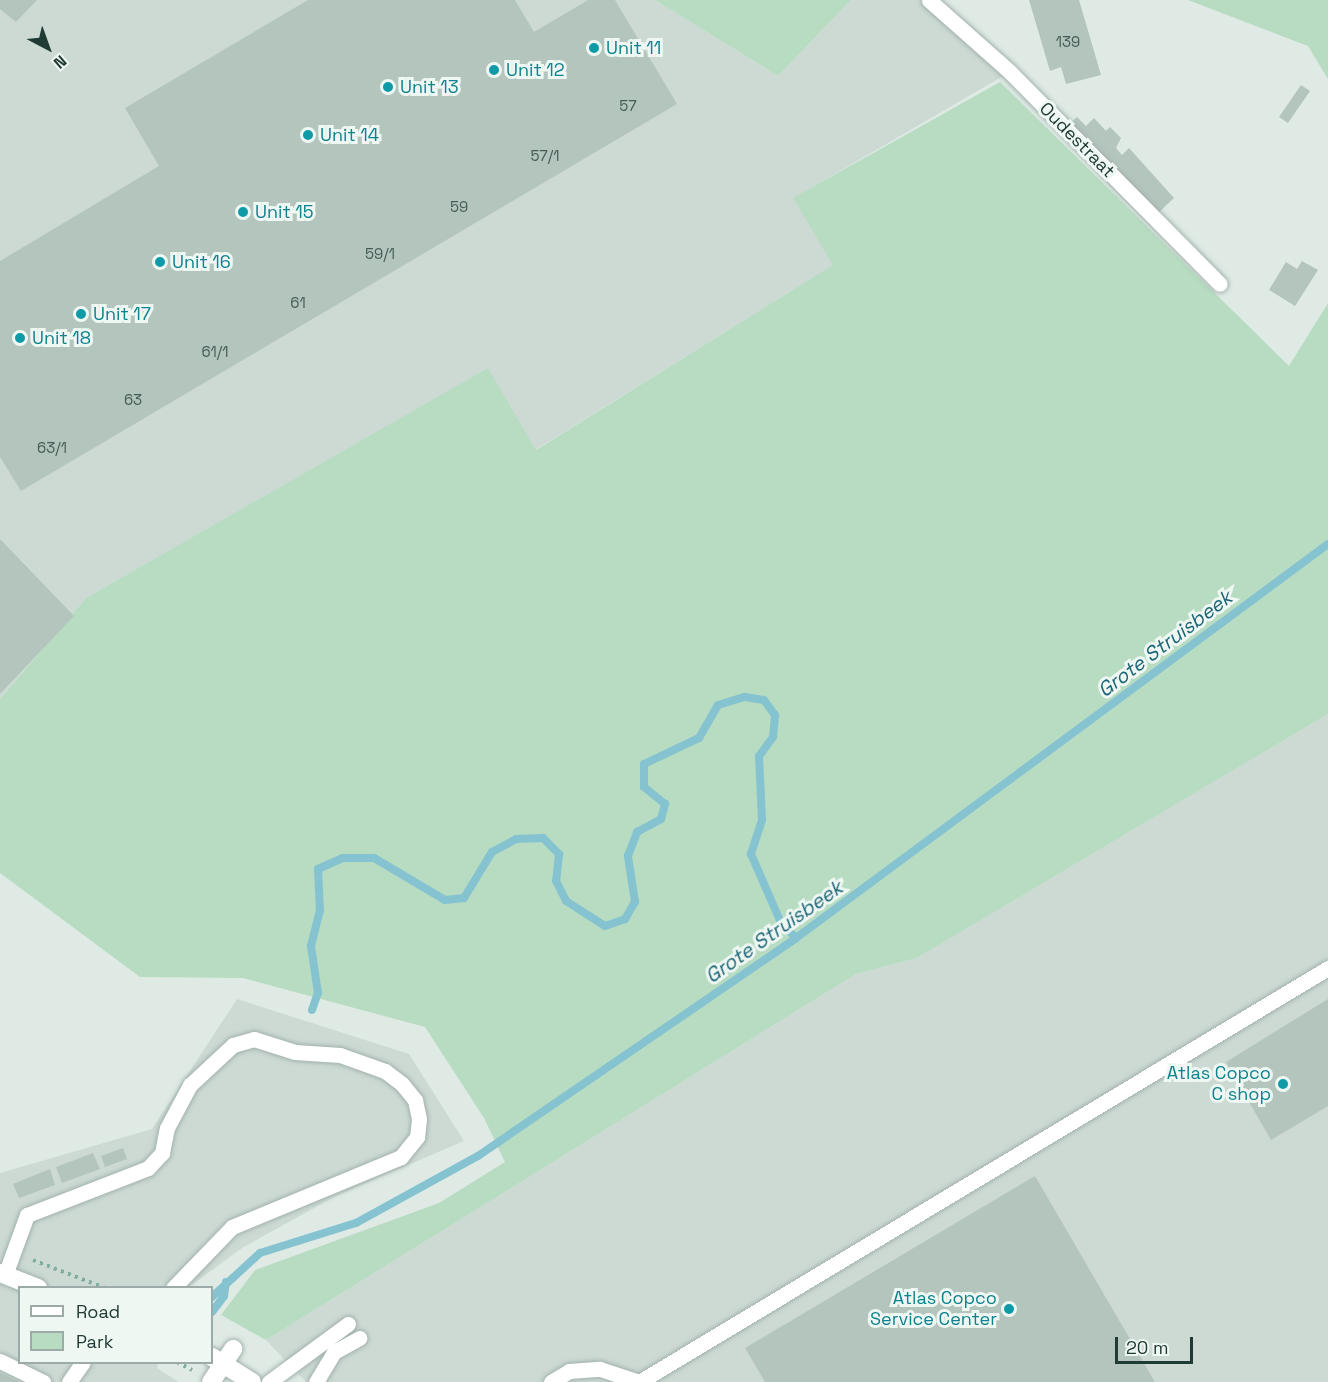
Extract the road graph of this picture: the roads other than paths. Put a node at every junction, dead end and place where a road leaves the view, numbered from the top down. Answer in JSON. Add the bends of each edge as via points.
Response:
{"nodes":[{"id":1,"x":929,"y":0,"type":"edge"},
{"id":2,"x":1220,"y":284,"type":"dead end"},
{"id":3,"x":1328,"y":968,"type":"edge"},
{"id":4,"x":2,"y":1274,"type":"edge"},
{"id":5,"x":35,"y":1286,"type":"edge"},
{"id":6,"x":174,"y":1286,"type":"edge"},
{"id":7,"x":348,"y":1324,"type":"dead end"},
{"id":8,"x":359,"y":1338,"type":"dead end"},
{"id":9,"x":223,"y":1356,"type":"edge"},
{"id":10,"x":0,"y":1361,"type":"edge"},
{"id":11,"x":82,"y":1364,"type":"edge"},
{"id":12,"x":43,"y":1382,"type":"edge"},
{"id":13,"x":69,"y":1382,"type":"edge"},
{"id":14,"x":211,"y":1382,"type":"edge"},
{"id":15,"x":252,"y":1382,"type":"edge"},
{"id":16,"x":269,"y":1382,"type":"edge"},
{"id":17,"x":316,"y":1382,"type":"edge"},
{"id":18,"x":551,"y":1382,"type":"edge"},
{"id":19,"x":639,"y":1382,"type":"edge"}],
"edges":[{"from":1,"to":2,"type":"lane","name":"Oudestraat","via":[[1010,72]]},
{"from":3,"to":19,"type":"lane"},
{"from":4,"to":5,"type":"street"},
{"from":4,"to":6,"type":"lane","via":[[27,1215],[38,1206],[148,1168],[162,1153],[167,1128],[190,1085],[233,1045],[254,1039],[295,1052],[340,1055],[385,1071],[402,1084],[415,1100],[419,1119],[417,1137],[401,1157],[232,1227]]},
{"from":7,"to":16,"type":"lane"},
{"from":8,"to":17,"type":"lane","via":[[334,1352]]},
{"from":9,"to":14,"type":"street"},
{"from":9,"to":15,"type":"street"},
{"from":10,"to":12,"type":"lane"},
{"from":11,"to":13,"type":"lane"},
{"from":18,"to":19,"type":"lane","via":[[569,1371],[600,1369]]}]}
